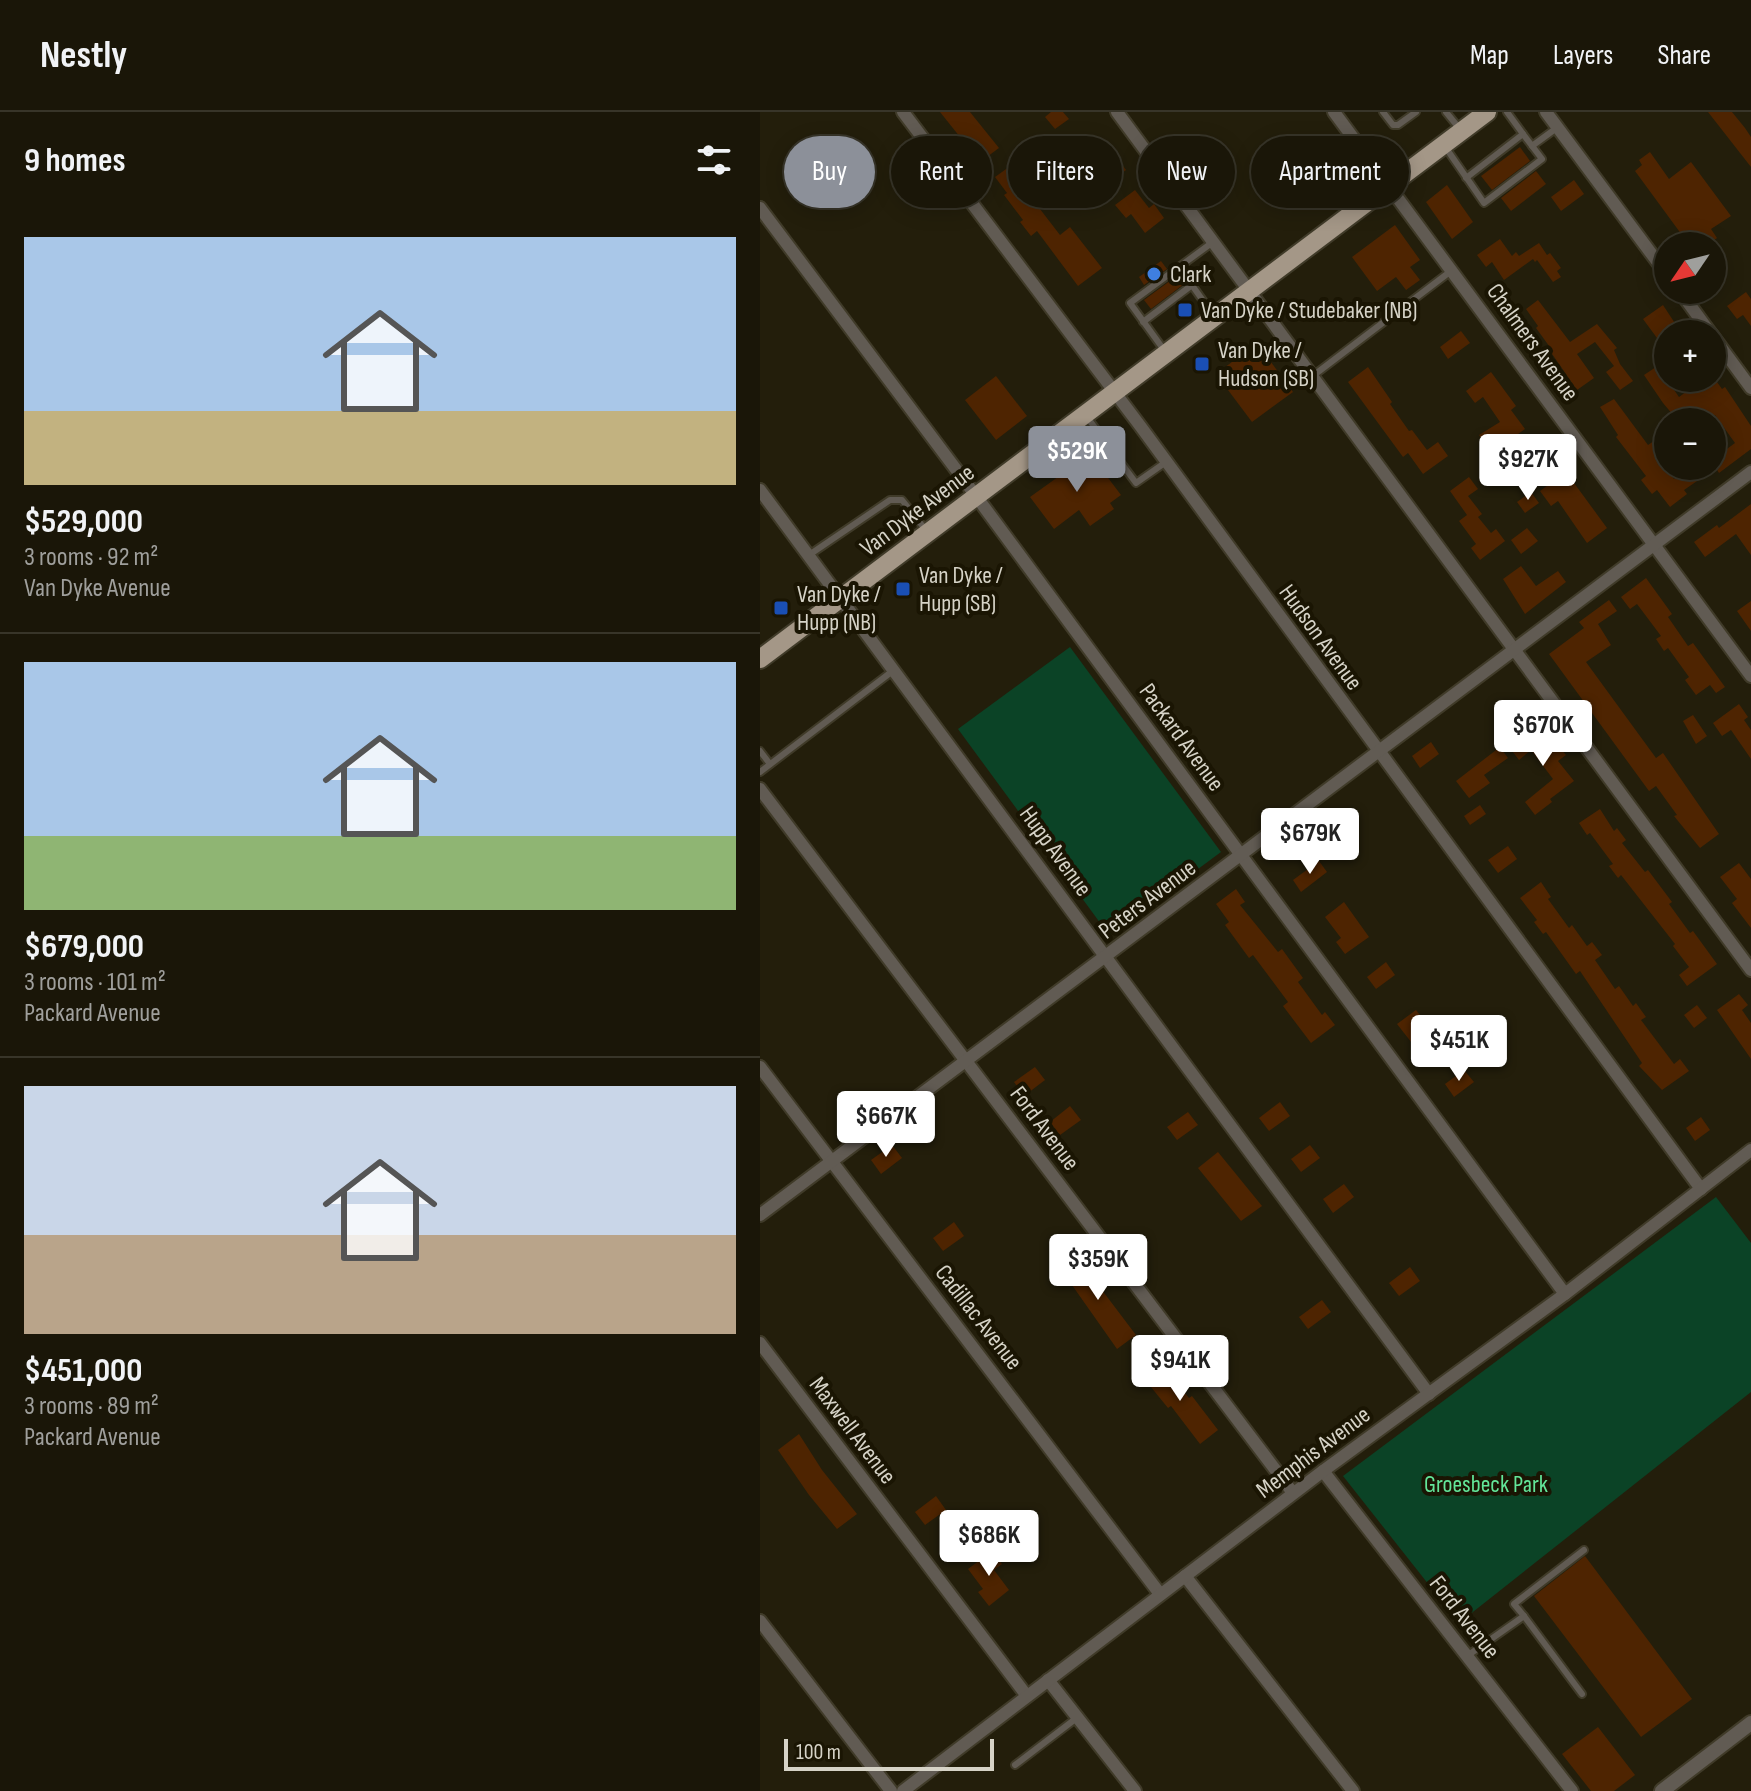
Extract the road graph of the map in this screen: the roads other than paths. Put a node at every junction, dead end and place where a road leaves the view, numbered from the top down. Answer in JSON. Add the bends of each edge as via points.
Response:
{"nodes":[{"id":1,"x":903,"y":112,"type":"edge"},
{"id":2,"x":1117,"y":112,"type":"edge"},
{"id":3,"x":1335,"y":112,"type":"edge"},
{"id":4,"x":1383,"y":112,"type":"edge"},
{"id":5,"x":1416,"y":112,"type":"edge"},
{"id":6,"x":1446,"y":112,"type":"edge"},
{"id":7,"x":1487,"y":112,"type":"edge"},
{"id":8,"x":1507,"y":112,"type":"edge"},
{"id":9,"x":1546,"y":112,"type":"edge"},
{"id":10,"x":1558,"y":127,"type":"junction"},
{"id":11,"x":1462,"y":131,"type":"junction"},
{"id":12,"x":1523,"y":134,"type":"junction"},
{"id":13,"x":1353,"y":136,"type":"edge"},
{"id":14,"x":1444,"y":145,"type":"junction"},
{"id":15,"x":1532,"y":146,"type":"junction"},
{"id":16,"x":1409,"y":171,"type":"edge"},
{"id":17,"x":1466,"y":178,"type":"junction"},
{"id":18,"x":760,"y":208,"type":"edge"},
{"id":19,"x":1359,"y":208,"type":"edge"},
{"id":20,"x":1407,"y":208,"type":"edge"},
{"id":21,"x":1214,"y":241,"type":"junction"},
{"id":22,"x":1654,"y":257,"type":"edge"},
{"id":23,"x":1179,"y":267,"type":"junction"},
{"id":24,"x":1452,"y":270,"type":"junction"},
{"id":25,"x":1192,"y":285,"type":"junction"},
{"id":26,"x":1251,"y":289,"type":"junction"},
{"id":27,"x":1215,"y":316,"type":"junction"},
{"id":28,"x":1143,"y":322,"type":"junction"},
{"id":29,"x":1166,"y":353,"type":"junction"},
{"id":30,"x":1726,"y":353,"type":"edge"},
{"id":31,"x":1314,"y":375,"type":"junction"},
{"id":32,"x":1751,"y":388,"type":"edge"},
{"id":33,"x":1114,"y":392,"type":"junction"},
{"id":34,"x":1085,"y":414,"type":"junction"},
{"id":35,"x":1166,"y":462,"type":"junction"},
{"id":36,"x":1751,"y":472,"type":"edge"},
{"id":37,"x":760,"y":490,"type":"edge"},
{"id":38,"x":976,"y":496,"type":"junction"},
{"id":39,"x":928,"y":532,"type":"junction"},
{"id":40,"x":1654,"y":544,"type":"junction"},
{"id":41,"x":809,"y":555,"type":"junction"},
{"id":42,"x":842,"y":598,"type":"junction"},
{"id":43,"x":1515,"y":650,"type":"junction"},
{"id":44,"x":761,"y":657,"type":"edge"},
{"id":45,"x":895,"y":670,"type":"junction"},
{"id":46,"x":1751,"y":676,"type":"edge"},
{"id":47,"x":760,"y":751,"type":"edge"},
{"id":48,"x":1378,"y":752,"type":"junction"},
{"id":49,"x":770,"y":764,"type":"junction"},
{"id":50,"x":760,"y":772,"type":"edge"},
{"id":51,"x":760,"y":789,"type":"edge"},
{"id":52,"x":1242,"y":855,"type":"junction"},
{"id":53,"x":1106,"y":956,"type":"junction"},
{"id":54,"x":1751,"y":970,"type":"edge"},
{"id":55,"x":967,"y":1062,"type":"junction"},
{"id":56,"x":760,"y":1067,"type":"edge"},
{"id":57,"x":1751,"y":1150,"type":"edge"},
{"id":58,"x":832,"y":1162,"type":"junction"},
{"id":59,"x":1701,"y":1189,"type":"junction"},
{"id":60,"x":760,"y":1215,"type":"edge"},
{"id":61,"x":1565,"y":1294,"type":"junction"},
{"id":62,"x":760,"y":1343,"type":"edge"},
{"id":63,"x":1429,"y":1394,"type":"junction"},
{"id":64,"x":1323,"y":1471,"type":"junction"},
{"id":65,"x":1293,"y":1493,"type":"junction"},
{"id":66,"x":1584,"y":1550,"type":"dead end"},
{"id":67,"x":1185,"y":1576,"type":"junction"},
{"id":68,"x":1160,"y":1594,"type":"junction"},
{"id":69,"x":1524,"y":1616,"type":"junction"},
{"id":70,"x":760,"y":1621,"type":"edge"},
{"id":71,"x":1467,"y":1656,"type":"junction"},
{"id":72,"x":1048,"y":1680,"type":"junction"},
{"id":73,"x":1582,"y":1694,"type":"dead end"},
{"id":74,"x":1027,"y":1696,"type":"junction"},
{"id":75,"x":1078,"y":1717,"type":"junction"},
{"id":76,"x":1751,"y":1723,"type":"edge"},
{"id":77,"x":1015,"y":1765,"type":"dead end"},
{"id":78,"x":911,"y":1789,"type":"edge"},
{"id":79,"x":891,"y":1791,"type":"edge"},
{"id":80,"x":1135,"y":1791,"type":"edge"},
{"id":81,"x":1353,"y":1791,"type":"edge"},
{"id":82,"x":1572,"y":1791,"type":"edge"},
{"id":83,"x":1662,"y":1791,"type":"edge"}],
"edges":[{"from":1,"to":33,"type":"street","name":"Hudson Avenue"},
{"from":2,"to":21,"type":"street"},
{"from":3,"to":13,"type":"street","name":"Chalmers Avenue"},
{"from":4,"to":5,"type":"lane","via":[[1398,125]]},
{"from":6,"to":11,"type":"lane"},
{"from":7,"to":11,"type":"main road","name":"Van Dyke Avenue"},
{"from":8,"to":12,"type":"lane"},
{"from":9,"to":10,"type":"street"},
{"from":10,"to":15,"type":"lane"},
{"from":10,"to":22,"type":"street"},
{"from":11,"to":14,"type":"main road","name":"Van Dyke Avenue"},
{"from":12,"to":15,"type":"lane"},
{"from":12,"to":17,"type":"lane","via":[[1487,167]]},
{"from":14,"to":16,"type":"main road","name":"Van Dyke Avenue"},
{"from":14,"to":17,"type":"lane"},
{"from":15,"to":17,"type":"lane","via":[[1542,159],[1484,203]]},
{"from":18,"to":38,"type":"street","name":"Packard Avenue"},
{"from":19,"to":26,"type":"main road","name":"Van Dyke Avenue"},
{"from":20,"to":24,"type":"street","name":"Chalmers Avenue"},
{"from":21,"to":23,"type":"lane"},
{"from":21,"to":26,"type":"street"},
{"from":23,"to":25,"type":"lane"},
{"from":23,"to":28,"type":"lane","via":[[1130,303]]},
{"from":24,"to":31,"type":"lane"},
{"from":24,"to":40,"type":"street","name":"Chalmers Avenue"},
{"from":25,"to":27,"type":"lane"},
{"from":25,"to":28,"type":"lane"},
{"from":26,"to":27,"type":"main road","name":"Van Dyke Avenue"},
{"from":26,"to":31,"type":"street"},
{"from":27,"to":29,"type":"main road","name":"Van Dyke Avenue"},
{"from":28,"to":29,"type":"lane"},
{"from":29,"to":33,"type":"main road","name":"Van Dyke Avenue"},
{"from":30,"to":32,"type":"street"},
{"from":31,"to":43,"type":"street"},
{"from":33,"to":34,"type":"main road","name":"Van Dyke Avenue"},
{"from":33,"to":35,"type":"street","name":"Hudson Avenue"},
{"from":34,"to":35,"type":"lane","via":[[1136,483]]},
{"from":34,"to":38,"type":"main road","name":"Van Dyke Avenue"},
{"from":35,"to":48,"type":"street","name":"Hudson Avenue"},
{"from":36,"to":40,"type":"street","name":"Peters Avenue"},
{"from":37,"to":41,"type":"street","name":"Hupp Avenue"},
{"from":38,"to":39,"type":"main road","name":"Van Dyke Avenue"},
{"from":38,"to":52,"type":"street","name":"Packard Avenue"},
{"from":39,"to":41,"type":"lane","via":[[896,498]]},
{"from":39,"to":42,"type":"main road","name":"Van Dyke Avenue"},
{"from":40,"to":43,"type":"street","name":"Peters Avenue"},
{"from":40,"to":46,"type":"street","name":"Chalmers Avenue"},
{"from":41,"to":42,"type":"street","name":"Hupp Avenue"},
{"from":42,"to":44,"type":"main road","name":"Van Dyke Avenue"},
{"from":42,"to":45,"type":"street","name":"Hupp Avenue"},
{"from":43,"to":48,"type":"street","name":"Peters Avenue"},
{"from":43,"to":54,"type":"street"},
{"from":45,"to":49,"type":"lane"},
{"from":45,"to":53,"type":"street","name":"Hupp Avenue"},
{"from":47,"to":49,"type":"lane"},
{"from":48,"to":52,"type":"street","name":"Peters Avenue"},
{"from":48,"to":59,"type":"street","name":"Hudson Avenue"},
{"from":49,"to":50,"type":"lane"},
{"from":51,"to":55,"type":"street","name":"Ford Avenue"},
{"from":52,"to":53,"type":"street","name":"Peters Avenue"},
{"from":52,"to":61,"type":"street","name":"Packard Avenue"},
{"from":53,"to":55,"type":"street","name":"Peters Avenue"},
{"from":53,"to":63,"type":"street","name":"Hupp Avenue"},
{"from":55,"to":58,"type":"street","name":"Peters Avenue"},
{"from":55,"to":65,"type":"street","name":"Ford Avenue"},
{"from":56,"to":58,"type":"street","name":"Cadillac Avenue"},
{"from":57,"to":59,"type":"street","name":"Memphis Avenue"},
{"from":58,"to":60,"type":"street","name":"Peters Avenue"},
{"from":58,"to":68,"type":"street","name":"Cadillac Avenue"},
{"from":59,"to":61,"type":"street","name":"Memphis Avenue"},
{"from":61,"to":63,"type":"street","name":"Memphis Avenue"},
{"from":62,"to":74,"type":"street","name":"Maxwell Avenue"},
{"from":63,"to":64,"type":"street","name":"Memphis Avenue"},
{"from":64,"to":65,"type":"street","name":"Memphis Avenue"},
{"from":64,"to":71,"type":"street","name":"Ford Avenue"},
{"from":65,"to":67,"type":"street","name":"Memphis Avenue"},
{"from":66,"to":69,"type":"lane","via":[[1514,1604]]},
{"from":67,"to":68,"type":"street","name":"Memphis Avenue"},
{"from":67,"to":81,"type":"street"},
{"from":68,"to":72,"type":"street","name":"Memphis Avenue"},
{"from":69,"to":71,"type":"lane"},
{"from":69,"to":73,"type":"lane"},
{"from":70,"to":79,"type":"street"},
{"from":71,"to":82,"type":"street","name":"Ford Avenue"},
{"from":72,"to":74,"type":"street","name":"Memphis Avenue"},
{"from":72,"to":75,"type":"street"},
{"from":74,"to":78,"type":"street","name":"Memphis Avenue"},
{"from":75,"to":77,"type":"lane"},
{"from":75,"to":80,"type":"street"},
{"from":76,"to":83,"type":"street"}]}
